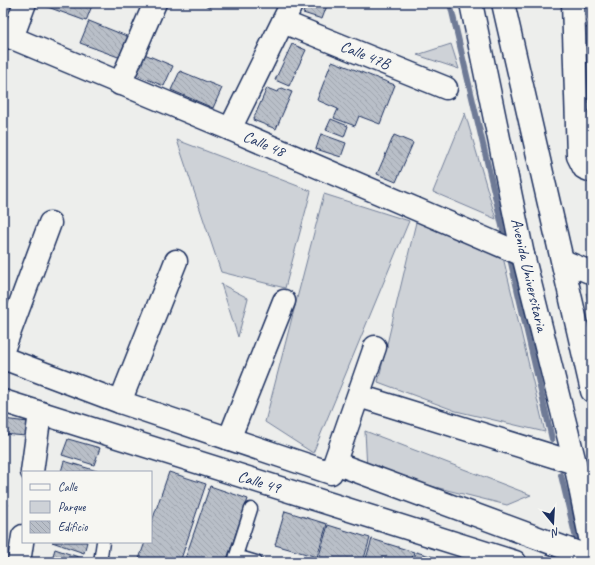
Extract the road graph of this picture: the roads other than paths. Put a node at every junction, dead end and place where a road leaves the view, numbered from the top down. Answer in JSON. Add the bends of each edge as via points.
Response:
{"nodes":[{"id":1,"x":25,"y":3,"type":"edge"},
{"id":2,"x":155,"y":3,"type":"edge"},
{"id":3,"x":471,"y":3,"type":"edge"},
{"id":4,"x":503,"y":3,"type":"edge"},
{"id":5,"x":573,"y":3,"type":"edge"},
{"id":6,"x":287,"y":12,"type":"edge"},
{"id":7,"x":8,"y":36,"type":"edge"},
{"id":8,"x":120,"y":84,"type":"junction"},
{"id":9,"x":446,"y":88,"type":"dead end"},
{"id":10,"x":230,"y":129,"type":"junction"},
{"id":11,"x":588,"y":170,"type":"edge"},
{"id":12,"x":50,"y":223,"type":"dead end"},
{"id":13,"x":523,"y":255,"type":"junction"},
{"id":14,"x":176,"y":261,"type":"dead end"},
{"id":15,"x":563,"y":261,"type":"junction"},
{"id":16,"x":592,"y":273,"type":"edge"},
{"id":17,"x":284,"y":301,"type":"dead end"},
{"id":18,"x":375,"y":347,"type":"dead end"},
{"id":19,"x":3,"y":350,"type":"edge"},
{"id":20,"x":3,"y":358,"type":"edge"},
{"id":21,"x":592,"y":391,"type":"edge"},
{"id":22,"x":359,"y":396,"type":"junction"},
{"id":23,"x":3,"y":401,"type":"edge"},
{"id":24,"x":120,"y":402,"type":"junction"},
{"id":25,"x":40,"y":413,"type":"junction"},
{"id":26,"x":229,"y":439,"type":"junction"},
{"id":27,"x":335,"y":463,"type":"junction"},
{"id":28,"x":575,"y":463,"type":"junction"},
{"id":29,"x":32,"y":471,"type":"edge"},
{"id":30,"x":251,"y":509,"type":"dead end"},
{"id":31,"x":22,"y":542,"type":"edge"},
{"id":32,"x":103,"y":543,"type":"edge"},
{"id":33,"x":592,"y":547,"type":"edge"},
{"id":34,"x":592,"y":558,"type":"edge"},
{"id":35,"x":235,"y":559,"type":"edge"},
{"id":36,"x":19,"y":562,"type":"edge"},
{"id":37,"x":100,"y":562,"type":"edge"},
{"id":38,"x":256,"y":562,"type":"edge"},
{"id":39,"x":515,"y":562,"type":"edge"}],
"edges":[{"from":1,"to":7,"type":"street"},
{"from":2,"to":8,"type":"street"},
{"from":3,"to":13,"type":"street","name":"Avenida Universitaria"},
{"from":4,"to":15,"type":"street"},
{"from":5,"to":11,"type":"street","via":[[578,156]]},
{"from":6,"to":9,"type":"street","name":"Calle 47B"},
{"from":6,"to":10,"type":"street"},
{"from":7,"to":8,"type":"street","name":"Calle 48"},
{"from":8,"to":10,"type":"street","name":"Calle 48"},
{"from":10,"to":13,"type":"street","name":"Calle 48"},
{"from":12,"to":19,"type":"street"},
{"from":13,"to":28,"type":"street","name":"Avenida Universitaria"},
{"from":14,"to":24,"type":"street"},
{"from":15,"to":16,"type":"street"},
{"from":15,"to":21,"type":"street"},
{"from":17,"to":26,"type":"street"},
{"from":18,"to":22,"type":"street"},
{"from":20,"to":24,"type":"street"},
{"from":22,"to":27,"type":"street"},
{"from":22,"to":28,"type":"street"},
{"from":23,"to":25,"type":"street","name":"Calle 49"},
{"from":24,"to":26,"type":"street"},
{"from":25,"to":29,"type":"street"},
{"from":25,"to":39,"type":"street","name":"Calle 49"},
{"from":26,"to":27,"type":"street","via":[[331,473]]},
{"from":27,"to":34,"type":"street"},
{"from":28,"to":33,"type":"street","name":"Avenida Universitaria"},
{"from":30,"to":35,"type":"lane"},
{"from":31,"to":36,"type":"street"},
{"from":32,"to":37,"type":"lane"},
{"from":35,"to":38,"type":"lane"}]}
